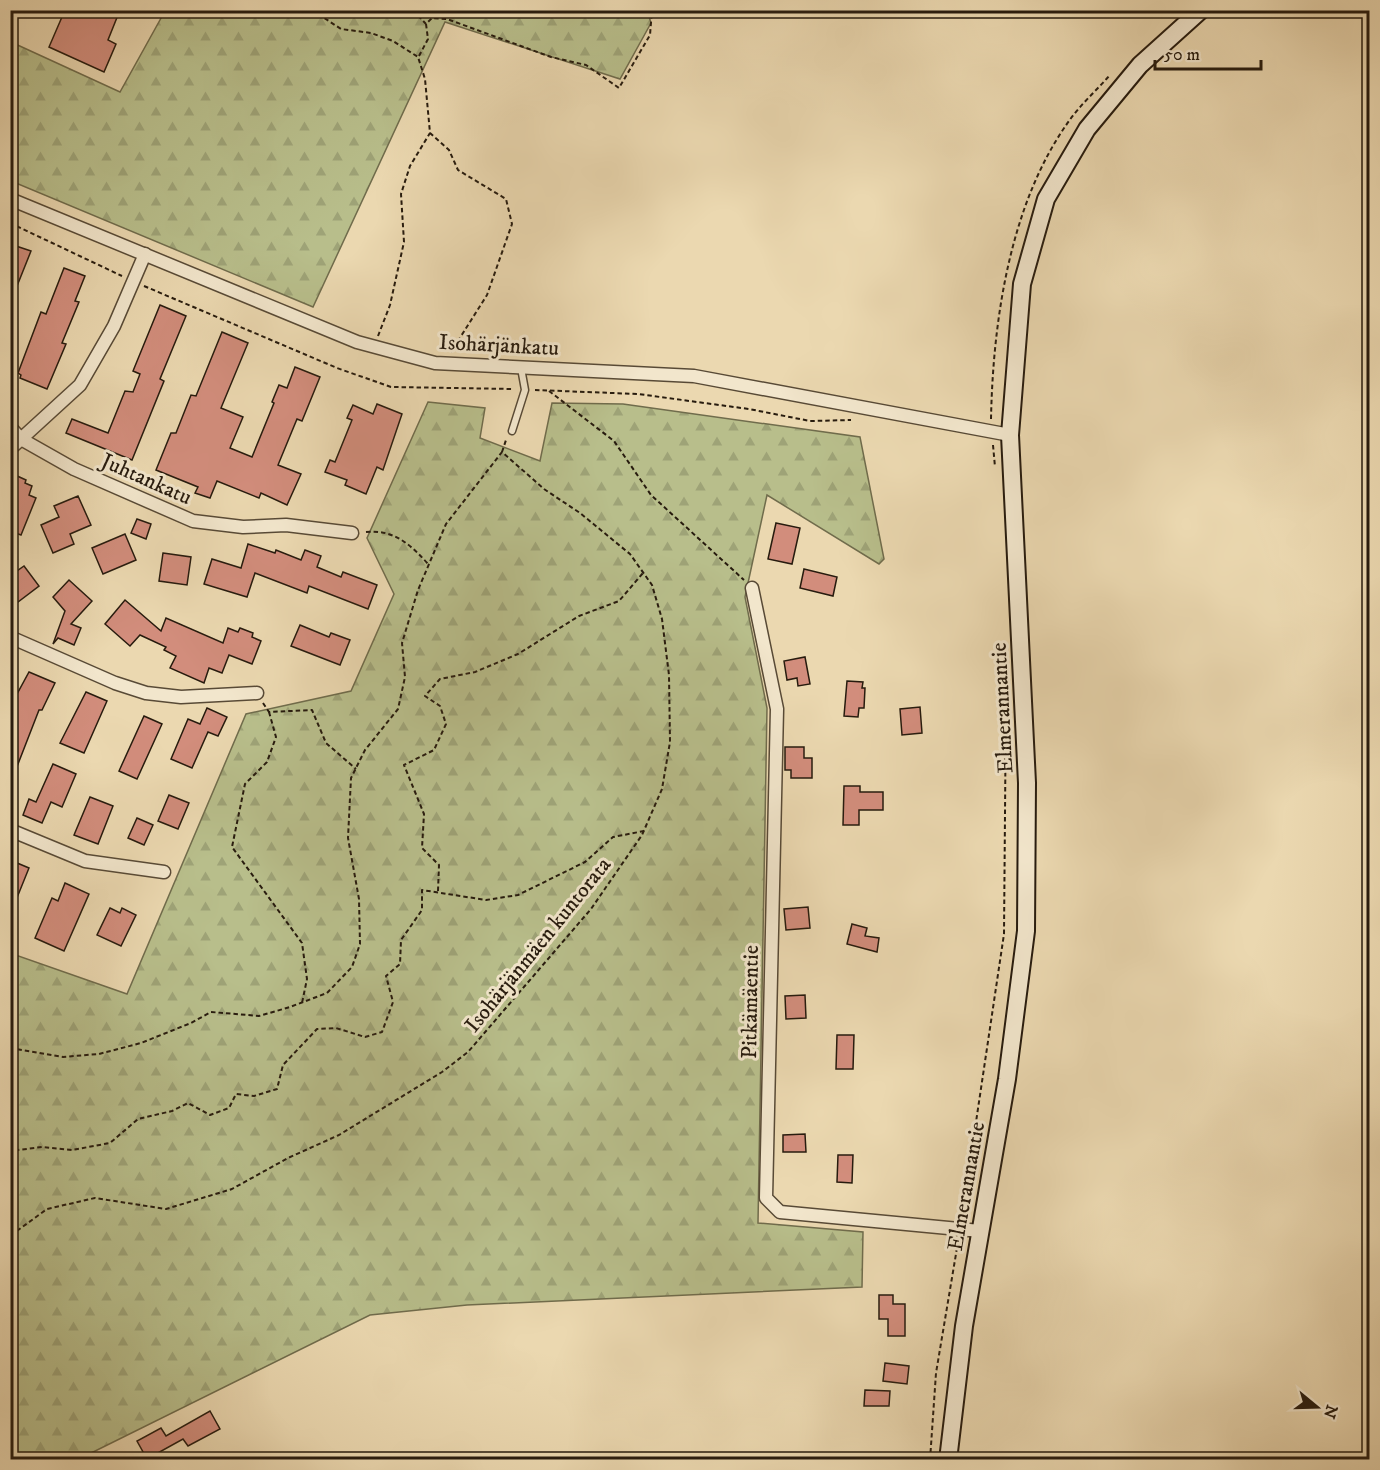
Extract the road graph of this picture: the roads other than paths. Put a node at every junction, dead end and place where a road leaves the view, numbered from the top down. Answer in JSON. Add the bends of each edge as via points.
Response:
{"nodes":[{"id":1,"x":1201,"y":10,"type":"edge"},
{"id":2,"x":10,"y":199,"type":"edge"},
{"id":3,"x":146,"y":254,"type":"junction"},
{"id":4,"x":521,"y":366,"type":"junction"},
{"id":5,"x":10,"y":427,"type":"edge"},
{"id":6,"x":512,"y":431,"type":"road end"},
{"id":7,"x":1010,"y":435,"type":"junction"},
{"id":8,"x":21,"y":439,"type":"junction"},
{"id":9,"x":10,"y":449,"type":"edge"},
{"id":10,"x":352,"y":533,"type":"road end"},
{"id":11,"x":752,"y":588,"type":"road end"},
{"id":12,"x":10,"y":637,"type":"edge"},
{"id":13,"x":257,"y":693,"type":"road end"},
{"id":14,"x":10,"y":830,"type":"edge"},
{"id":15,"x":164,"y":872,"type":"dead end"},
{"id":16,"x":980,"y":1231,"type":"junction"},
{"id":17,"x":948,"y":1460,"type":"edge"}],
"edges":[{"from":1,"to":7,"type":"street","name":"Elmerannantie","via":[[1140,65],[1087,129],[1046,199],[1022,284]]},
{"from":2,"to":3,"type":"street","name":"Isohärjänkatu"},
{"from":3,"to":4,"type":"street","name":"Isohärjänkatu","via":[[374,348],[435,363]]},
{"from":3,"to":8,"type":"street","via":[[114,326],[80,385]]},
{"from":4,"to":6,"type":"lane","via":[[525,390]]},
{"from":4,"to":7,"type":"street","name":"Isohärjänkatu","via":[[694,376]]},
{"from":5,"to":8,"type":"street","name":"Juhtankatu"},
{"from":7,"to":16,"type":"street","name":"Elmerannantie","via":[[1027,783],[1026,931],[1007,1079]]},
{"from":8,"to":9,"type":"street"},
{"from":8,"to":10,"type":"street","name":"Juhtankatu","via":[[74,469],[193,521],[243,527],[286,525]]},
{"from":11,"to":16,"type":"street","name":"Pitkämäentie","via":[[777,709],[766,1198],[780,1212]]},
{"from":12,"to":13,"type":"street","via":[[146,693],[181,697]]},
{"from":14,"to":15,"type":"street","via":[[85,861]]},
{"from":16,"to":17,"type":"street","name":"Elmerannantie"}]}
